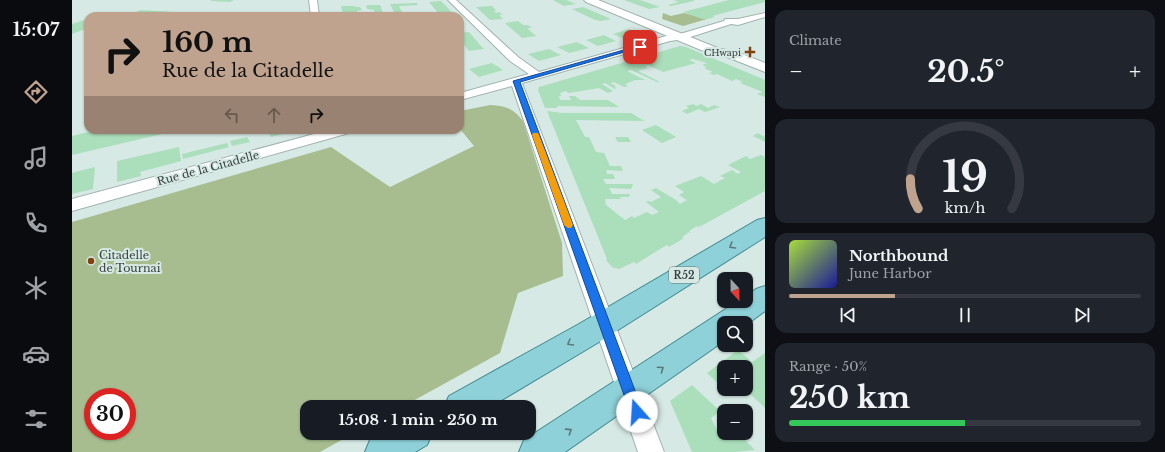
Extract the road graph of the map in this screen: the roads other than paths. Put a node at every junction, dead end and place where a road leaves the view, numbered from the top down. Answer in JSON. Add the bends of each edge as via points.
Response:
{"nodes":[{"id":1,"x":313,"y":0,"type":"edge"},
{"id":2,"x":452,"y":0,"type":"edge"},
{"id":3,"x":589,"y":0,"type":"edge"},
{"id":4,"x":765,"y":8,"type":"edge"},
{"id":5,"x":314,"y":12,"type":"edge"},
{"id":6,"x":765,"y":15,"type":"edge"},
{"id":7,"x":728,"y":21,"type":"junction"},
{"id":8,"x":681,"y":37,"type":"junction"},
{"id":9,"x":717,"y":52,"type":"junction"},
{"id":10,"x":765,"y":68,"type":"edge"},
{"id":11,"x":538,"y":76,"type":"junction"},
{"id":12,"x":765,"y":76,"type":"edge"},
{"id":13,"x":516,"y":81,"type":"junction"},
{"id":14,"x":464,"y":96,"type":"edge"},
{"id":15,"x":321,"y":134,"type":"edge"},
{"id":16,"x":72,"y":205,"type":"edge"},
{"id":17,"x":765,"y":226,"type":"edge"},
{"id":18,"x":765,"y":297,"type":"edge"},
{"id":19,"x":737,"y":316,"type":"edge"},
{"id":20,"x":604,"y":323,"type":"junction"},
{"id":21,"x":717,"y":330,"type":"edge"},
{"id":22,"x":629,"y":391,"type":"junction"},
{"id":23,"x":472,"y":400,"type":"edge"},
{"id":24,"x":403,"y":440,"type":"edge"},
{"id":25,"x":382,"y":452,"type":"edge"},
{"id":26,"x":536,"y":452,"type":"edge"},
{"id":27,"x":651,"y":452,"type":"edge"}],
"edges":[{"from":1,"to":5,"type":"street"},
{"from":2,"to":11,"type":"street","via":[[514,59]]},
{"from":3,"to":8,"type":"street"},
{"from":4,"to":7,"type":"street","via":[[726,18]]},
{"from":6,"to":7,"type":"street","via":[[738,22]]},
{"from":7,"to":8,"type":"street"},
{"from":8,"to":9,"type":"street"},
{"from":8,"to":11,"type":"street","via":[[669,38]]},
{"from":9,"to":10,"type":"street","via":[[730,54]]},
{"from":9,"to":12,"type":"street","via":[[720,57]]},
{"from":11,"to":13,"type":"street"},
{"from":13,"to":14,"type":"street"},
{"from":13,"to":20,"type":"street"},
{"from":15,"to":16,"type":"street","name":"Rue de la Citadelle"},
{"from":17,"to":20,"type":"main road","number":"R52","one_way":true},
{"from":18,"to":19,"type":"main road"},
{"from":20,"to":22,"type":"street"},
{"from":20,"to":23,"type":"main road","number":"R52","one_way":true},
{"from":22,"to":21,"type":"main road","one_way":true},
{"from":26,"to":22,"type":"main road","one_way":true},
{"from":22,"to":27,"type":"street"},
{"from":24,"to":25,"type":"main road"}]}
